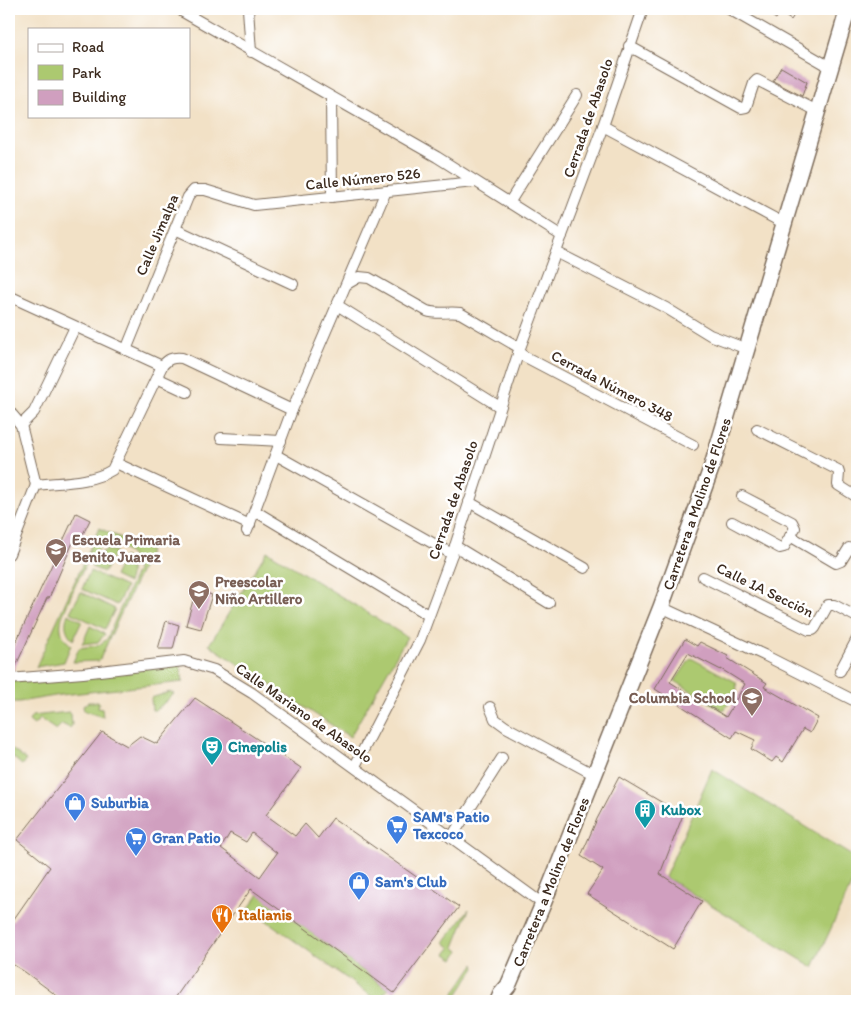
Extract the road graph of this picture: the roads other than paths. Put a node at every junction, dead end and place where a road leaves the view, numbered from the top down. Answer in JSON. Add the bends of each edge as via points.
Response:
{"nodes":[{"id":1,"x":248,"y":9,"type":"edge"},
{"id":2,"x":643,"y":9,"type":"edge"},
{"id":3,"x":729,"y":9,"type":"edge"},
{"id":4,"x":848,"y":9,"type":"edge"},
{"id":5,"x":183,"y":12,"type":"dead end"},
{"id":6,"x":629,"y":46,"type":"junction"},
{"id":7,"x":251,"y":52,"type":"junction"},
{"id":8,"x":832,"y":68,"type":"junction"},
{"id":9,"x":577,"y":95,"type":"dead end"},
{"id":10,"x":331,"y":98,"type":"junction"},
{"id":11,"x":819,"y":112,"type":"junction"},
{"id":12,"x":603,"y":126,"type":"junction"},
{"id":13,"x":474,"y":182,"type":"junction"},
{"id":14,"x":386,"y":191,"type":"junction"},
{"id":15,"x":332,"y":197,"type":"junction"},
{"id":16,"x":509,"y":203,"type":"junction"},
{"id":17,"x":254,"y":205,"type":"joint"},
{"id":18,"x":785,"y":224,"type":"junction"},
{"id":19,"x":175,"y":229,"type":"junction"},
{"id":20,"x":562,"y":236,"type":"junction"},
{"id":21,"x":556,"y":252,"type":"junction"},
{"id":22,"x":293,"y":284,"type":"dead end"},
{"id":23,"x":347,"y":284,"type":"junction"},
{"id":24,"x":9,"y":296,"type":"edge"},
{"id":25,"x":337,"y":305,"type":"junction"},
{"id":26,"x":75,"y":327,"type":"junction"},
{"id":27,"x":747,"y":349,"type":"junction"},
{"id":28,"x":126,"y":350,"type":"junction"},
{"id":29,"x":519,"y":350,"type":"junction"},
{"id":30,"x":162,"y":366,"type":"junction"},
{"id":31,"x":157,"y":378,"type":"junction"},
{"id":32,"x":188,"y":392,"type":"dead end"},
{"id":33,"x":500,"y":407,"type":"junction"},
{"id":34,"x":292,"y":410,"type":"junction"},
{"id":35,"x":9,"y":411,"type":"edge"},
{"id":36,"x":21,"y":425,"type":"junction"},
{"id":37,"x":757,"y":429,"type":"dead end"},
{"id":38,"x":221,"y":438,"type":"dead end"},
{"id":39,"x":281,"y":442,"type":"junction"},
{"id":40,"x":693,"y":446,"type":"dead end"},
{"id":41,"x":276,"y":456,"type":"junction"},
{"id":42,"x":116,"y":463,"type":"junction"},
{"id":43,"x":36,"y":484,"type":"junction"},
{"id":44,"x":742,"y":496,"type":"dead end"},
{"id":45,"x":857,"y":497,"type":"edge"},
{"id":46,"x":469,"y":502,"type":"junction"},
{"id":47,"x":255,"y":511,"type":"junction"},
{"id":48,"x":732,"y":522,"type":"dead end"},
{"id":49,"x":790,"y":536,"type":"junction"},
{"id":50,"x":453,"y":550,"type":"junction"},
{"id":51,"x":857,"y":551,"type":"edge"},
{"id":52,"x":9,"y":554,"type":"edge"},
{"id":53,"x":585,"y":568,"type":"dead end"},
{"id":54,"x":703,"y":577,"type":"dead end"},
{"id":55,"x":549,"y":603,"type":"dead end"},
{"id":56,"x":662,"y":607,"type":"junction"},
{"id":57,"x":428,"y":615,"type":"junction"},
{"id":58,"x":857,"y":617,"type":"edge"},
{"id":59,"x":857,"y":639,"type":"edge"},
{"id":60,"x":840,"y":671,"type":"dead end"},
{"id":61,"x":9,"y":679,"type":"edge"},
{"id":62,"x":857,"y":702,"type":"edge"},
{"id":63,"x":490,"y":707,"type":"dead end"},
{"id":64,"x":502,"y":758,"type":"dead end"},
{"id":65,"x":355,"y":766,"type":"junction"},
{"id":66,"x":595,"y":775,"type":"junction"},
{"id":67,"x":451,"y":838,"type":"junction"},
{"id":68,"x":543,"y":904,"type":"junction"},
{"id":69,"x":508,"y":986,"type":"junction"},
{"id":70,"x":498,"y":1001,"type":"edge"},
{"id":71,"x":505,"y":1001,"type":"edge"}],
"edges":[{"from":1,"to":7,"type":"street"},
{"from":2,"to":6,"type":"street","name":"Cerrada de Abasolo"},
{"from":3,"to":8,"type":"street"},
{"from":4,"to":8,"type":"main road","name":"Carretera a Molino de Flores"},
{"from":5,"to":7,"type":"street"},
{"from":6,"to":11,"type":"street","via":[[741,108],[746,107],[757,80]]},
{"from":6,"to":12,"type":"street","name":"Cerrada de Abasolo"},
{"from":7,"to":10,"type":"street"},
{"from":8,"to":11,"type":"main road","name":"Carretera a Molino de Flores"},
{"from":9,"to":16,"type":"street"},
{"from":10,"to":13,"type":"street","via":[[437,157]]},
{"from":10,"to":15,"type":"street"},
{"from":11,"to":18,"type":"main road","name":"Carretera a Molino de Flores"},
{"from":12,"to":18,"type":"street"},
{"from":12,"to":20,"type":"street","name":"Cerrada de Abasolo"},
{"from":13,"to":14,"type":"street","name":"Calle Número 526"},
{"from":13,"to":16,"type":"street"},
{"from":14,"to":15,"type":"street","name":"Calle Número 526"},
{"from":14,"to":23,"type":"street"},
{"from":15,"to":17,"type":"street","name":"Calle Número 526"},
{"from":16,"to":20,"type":"street"},
{"from":17,"to":19,"type":"street","name":"Calle Jimalpa","via":[[205,190],[194,190]]},
{"from":18,"to":27,"type":"main road","name":"Carretera a Molino de Flores"},
{"from":19,"to":22,"type":"street"},
{"from":19,"to":28,"type":"street","name":"Calle Jimalpa"},
{"from":20,"to":21,"type":"street","name":"Cerrada de Abasolo"},
{"from":21,"to":27,"type":"street","via":[[666,308],[710,335]]},
{"from":21,"to":29,"type":"street","name":"Cerrada de Abasolo"},
{"from":23,"to":25,"type":"street"},
{"from":23,"to":29,"type":"street","name":"Cerrada Número 348","via":[[359,277],[369,278],[427,311],[460,313]]},
{"from":24,"to":26,"type":"street"},
{"from":25,"to":33,"type":"street"},
{"from":25,"to":34,"type":"street"},
{"from":26,"to":28,"type":"street"},
{"from":26,"to":36,"type":"street","via":[[34,412]]},
{"from":27,"to":56,"type":"main road","name":"Carretera a Molino de Flores","via":[[712,466]]},
{"from":28,"to":30,"type":"street"},
{"from":29,"to":33,"type":"street","name":"Cerrada de Abasolo"},
{"from":29,"to":40,"type":"street","name":"Cerrada Número 348"},
{"from":30,"to":31,"type":"street"},
{"from":30,"to":34,"type":"street","via":[[168,359],[182,358]]},
{"from":31,"to":32,"type":"street"},
{"from":31,"to":42,"type":"street"},
{"from":33,"to":46,"type":"street","name":"Cerrada de Abasolo"},
{"from":34,"to":39,"type":"street"},
{"from":35,"to":36,"type":"street"},
{"from":36,"to":43,"type":"street"},
{"from":37,"to":45,"type":"street","via":[[838,470],[838,485]]},
{"from":38,"to":39,"type":"street"},
{"from":39,"to":41,"type":"street"},
{"from":41,"to":47,"type":"street"},
{"from":41,"to":50,"type":"street"},
{"from":42,"to":43,"type":"street","via":[[102,476]]},
{"from":42,"to":47,"type":"street","via":[[248,528]]},
{"from":43,"to":52,"type":"street"},
{"from":44,"to":49,"type":"street","via":[[794,524]]},
{"from":46,"to":50,"type":"street","name":"Cerrada de Abasolo"},
{"from":46,"to":53,"type":"street"},
{"from":47,"to":57,"type":"street"},
{"from":48,"to":49,"type":"street","via":[[776,548],[784,547]]},
{"from":49,"to":51,"type":"street","via":[[836,563],[849,548]]},
{"from":50,"to":55,"type":"street"},
{"from":50,"to":57,"type":"street","name":"Cerrada de Abasolo"},
{"from":54,"to":58,"type":"street","name":"Calle 1A Sección","via":[[809,630],[815,628],[828,605]]},
{"from":56,"to":62,"type":"street"},
{"from":56,"to":66,"type":"main road","name":"Carretera a Molino de Flores"},
{"from":57,"to":65,"type":"street","name":"Cerrada de Abasolo","via":[[412,656]]},
{"from":59,"to":60,"type":"street"},
{"from":61,"to":65,"type":"street","name":"Calle Mariano de Abasolo","via":[[83,674],[184,661],[196,664],[214,670],[252,693]]},
{"from":63,"to":66,"type":"street","via":[[495,719],[506,727]]},
{"from":64,"to":67,"type":"street"},
{"from":65,"to":67,"type":"street","name":"Calle Mariano de Abasolo"},
{"from":66,"to":68,"type":"main road","name":"Carretera a Molino de Flores"},
{"from":67,"to":68,"type":"street","name":"Calle Mariano de Abasolo"},
{"from":68,"to":69,"type":"main road","name":"Carretera a Molino de Flores"},
{"from":69,"to":70,"type":"main road","name":"Carretera a Molino de Flores"},
{"from":69,"to":71,"type":"main road","name":"Carretera a Molino de Flores"}]}
